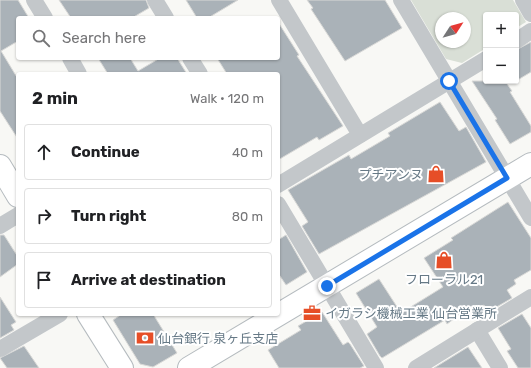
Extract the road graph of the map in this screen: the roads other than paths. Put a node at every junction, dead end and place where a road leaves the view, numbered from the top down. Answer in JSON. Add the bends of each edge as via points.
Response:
{"nodes":[{"id":1,"x":34,"y":0,"type":"edge"},
{"id":2,"x":155,"y":0,"type":"edge"},
{"id":3,"x":279,"y":0,"type":"edge"},
{"id":4,"x":402,"y":0,"type":"edge"},
{"id":5,"x":523,"y":0,"type":"edge"},
{"id":6,"x":531,"y":14,"type":"edge"},
{"id":7,"x":44,"y":16,"type":"edge"},
{"id":8,"x":165,"y":16,"type":"edge"},
{"id":9,"x":531,"y":32,"type":"edge"},
{"id":10,"x":519,"y":39,"type":"edge"},
{"id":11,"x":71,"y":60,"type":"edge"},
{"id":12,"x":191,"y":60,"type":"edge"},
{"id":13,"x":483,"y":61,"type":"edge"},
{"id":14,"x":78,"y":72,"type":"edge"},
{"id":15,"x":199,"y":72,"type":"edge"},
{"id":16,"x":449,"y":81,"type":"junction"},
{"id":17,"x":360,"y":135,"type":"junction"},
{"id":18,"x":531,"y":164,"type":"edge"},
{"id":19,"x":0,"y":166,"type":"edge"},
{"id":20,"x":507,"y":178,"type":"junction"},
{"id":21,"x":280,"y":184,"type":"edge"},
{"id":22,"x":16,"y":193,"type":"edge"},
{"id":23,"x":280,"y":207,"type":"edge"},
{"id":24,"x":16,"y":216,"type":"edge"},
{"id":25,"x":531,"y":218,"type":"edge"},
{"id":26,"x":0,"y":226,"type":"edge"},
{"id":27,"x":327,"y":286,"type":"junction"},
{"id":28,"x":531,"y":297,"type":"edge"},
{"id":29,"x":280,"y":314,"type":"edge"},
{"id":30,"x":57,"y":316,"type":"edge"},
{"id":31,"x":89,"y":316,"type":"edge"},
{"id":32,"x":277,"y":316,"type":"edge"},
{"id":33,"x":477,"y":330,"type":"junction"},
{"id":34,"x":0,"y":349,"type":"edge"},
{"id":35,"x":122,"y":368,"type":"edge"},
{"id":36,"x":189,"y":368,"type":"edge"},
{"id":37,"x":376,"y":368,"type":"edge"},
{"id":38,"x":416,"y":368,"type":"edge"},
{"id":39,"x":500,"y":368,"type":"edge"}],
"edges":[{"from":1,"to":7,"type":"street"},
{"from":2,"to":8,"type":"street"},
{"from":3,"to":17,"type":"street"},
{"from":4,"to":16,"type":"street"},
{"from":5,"to":6,"type":"street"},
{"from":9,"to":10,"type":"street"},
{"from":11,"to":14,"type":"street"},
{"from":12,"to":15,"type":"street"},
{"from":13,"to":16,"type":"street"},
{"from":16,"to":17,"type":"street"},
{"from":16,"to":20,"type":"street"},
{"from":17,"to":21,"type":"street"},
{"from":18,"to":20,"type":"street"},
{"from":19,"to":22,"type":"street"},
{"from":20,"to":25,"type":"street"},
{"from":20,"to":27,"type":"street"},
{"from":23,"to":27,"type":"street"},
{"from":24,"to":26,"type":"street"},
{"from":27,"to":29,"type":"street"},
{"from":27,"to":37,"type":"street"},
{"from":28,"to":33,"type":"street"},
{"from":30,"to":34,"type":"street"},
{"from":31,"to":35,"type":"street"},
{"from":32,"to":36,"type":"street"},
{"from":33,"to":38,"type":"street"},
{"from":33,"to":39,"type":"street"}]}
